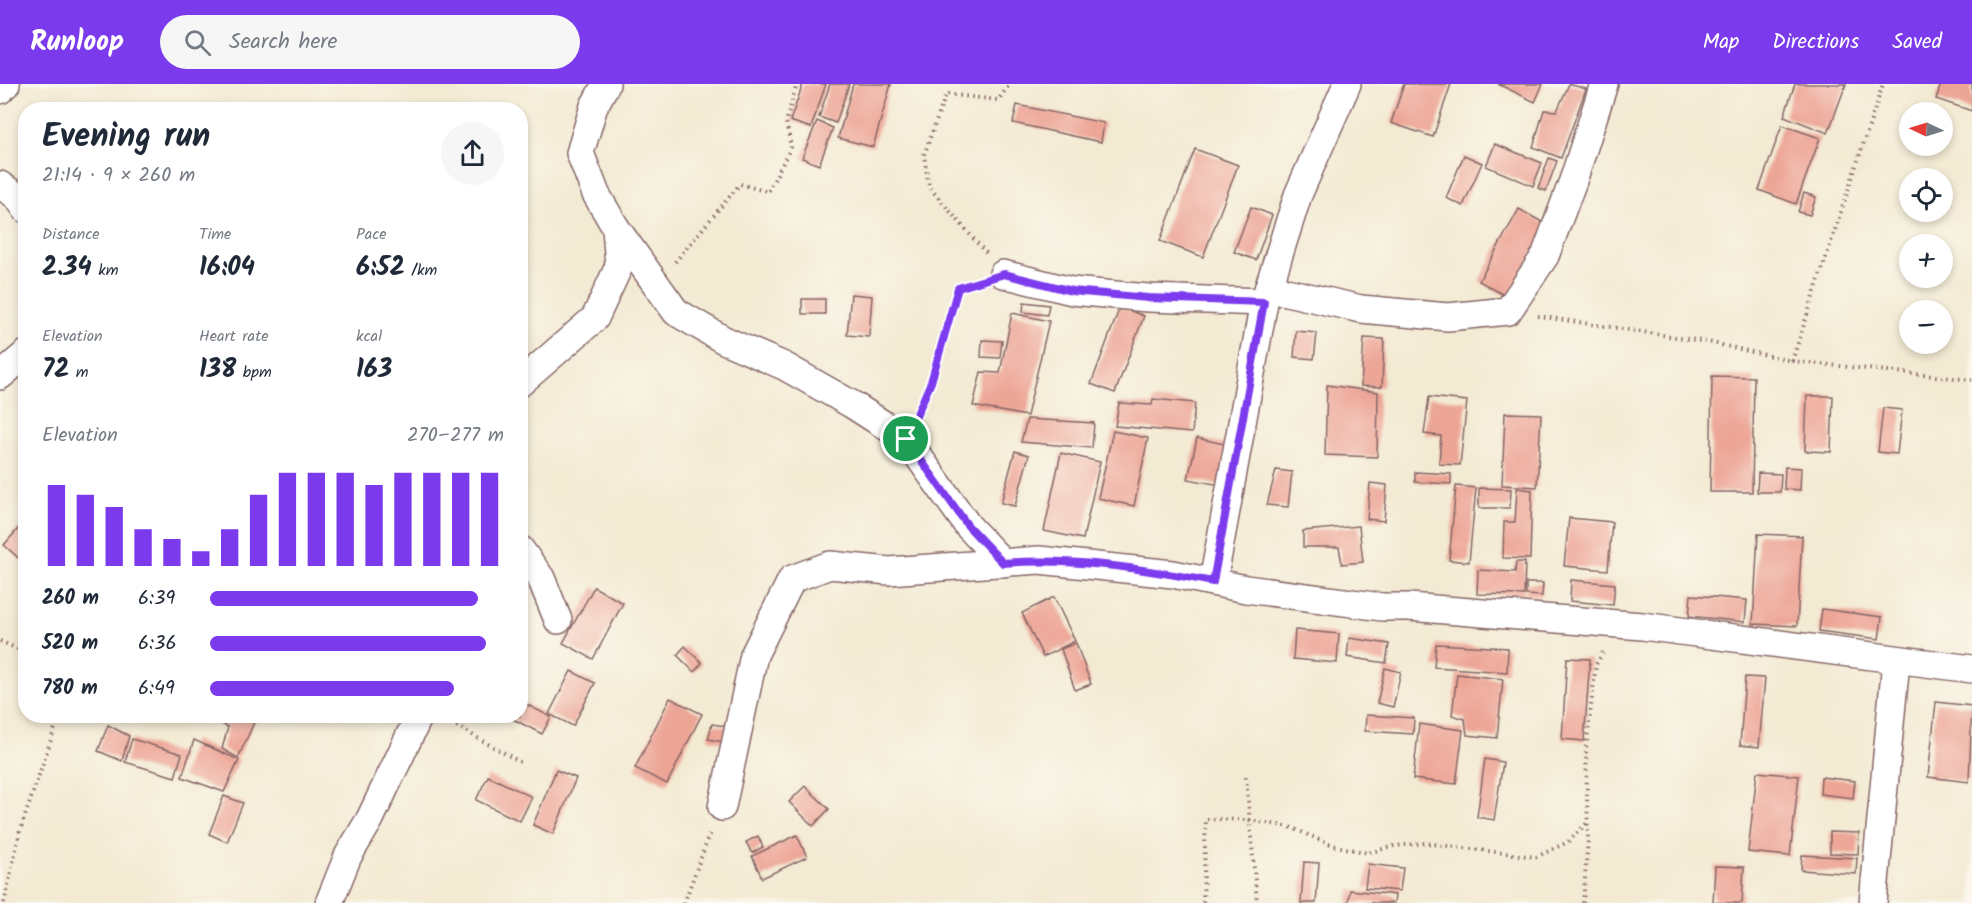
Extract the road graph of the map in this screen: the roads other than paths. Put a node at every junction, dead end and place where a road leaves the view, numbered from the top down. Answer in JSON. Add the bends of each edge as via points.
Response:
{"nodes":[{"id":1,"x":6,"y":84,"type":"edge"},
{"id":2,"x":606,"y":84,"type":"edge"},
{"id":3,"x":1347,"y":84,"type":"edge"},
{"id":4,"x":1604,"y":84,"type":"edge"},
{"id":5,"x":0,"y":90,"type":"edge"},
{"id":6,"x":0,"y":185,"type":"edge"},
{"id":7,"x":18,"y":197,"type":"edge"},
{"id":8,"x":616,"y":228,"type":"junction"},
{"id":9,"x":1004,"y":274,"type":"road end"},
{"id":10,"x":1267,"y":295,"type":"junction"},
{"id":11,"x":18,"y":361,"type":"edge"},
{"id":12,"x":0,"y":376,"type":"edge"},
{"id":13,"x":528,"y":376,"type":"edge"},
{"id":14,"x":1003,"y":563,"type":"junction"},
{"id":15,"x":531,"y":582,"type":"edge"},
{"id":16,"x":1213,"y":582,"type":"junction"},
{"id":17,"x":558,"y":620,"type":"dead end"},
{"id":18,"x":1896,"y":661,"type":"junction"},
{"id":19,"x":1972,"y":669,"type":"edge"},
{"id":20,"x":416,"y":723,"type":"edge"},
{"id":21,"x":722,"y":807,"type":"road end"},
{"id":22,"x":330,"y":903,"type":"edge"},
{"id":23,"x":1874,"y":903,"type":"edge"}],
"edges":[{"from":1,"to":5,"type":"street"},
{"from":2,"to":8,"type":"street","via":[[594,106],[579,153]]},
{"from":3,"to":10,"type":"street","via":[[1298,195]]},
{"from":4,"to":10,"type":"street","via":[[1545,256],[1508,311],[1448,317]]},
{"from":6,"to":7,"type":"street"},
{"from":8,"to":13,"type":"street","via":[[619,266],[595,318]]},
{"from":8,"to":14,"type":"street","via":[[676,312],[724,340],[784,366],[906,439],[968,526]]},
{"from":9,"to":10,"type":"street","via":[[1072,291],[1159,298]]},
{"from":10,"to":16,"type":"street"},
{"from":11,"to":12,"type":"street"},
{"from":14,"to":16,"type":"street","via":[[1039,560]]},
{"from":14,"to":21,"type":"street","via":[[890,571],[830,565],[792,579],[754,655]]},
{"from":15,"to":17,"type":"street"},
{"from":16,"to":18,"type":"street","via":[[1382,607],[1619,624]]},
{"from":18,"to":19,"type":"street"},
{"from":18,"to":23,"type":"street"},
{"from":20,"to":22,"type":"street","via":[[348,856]]}]}
